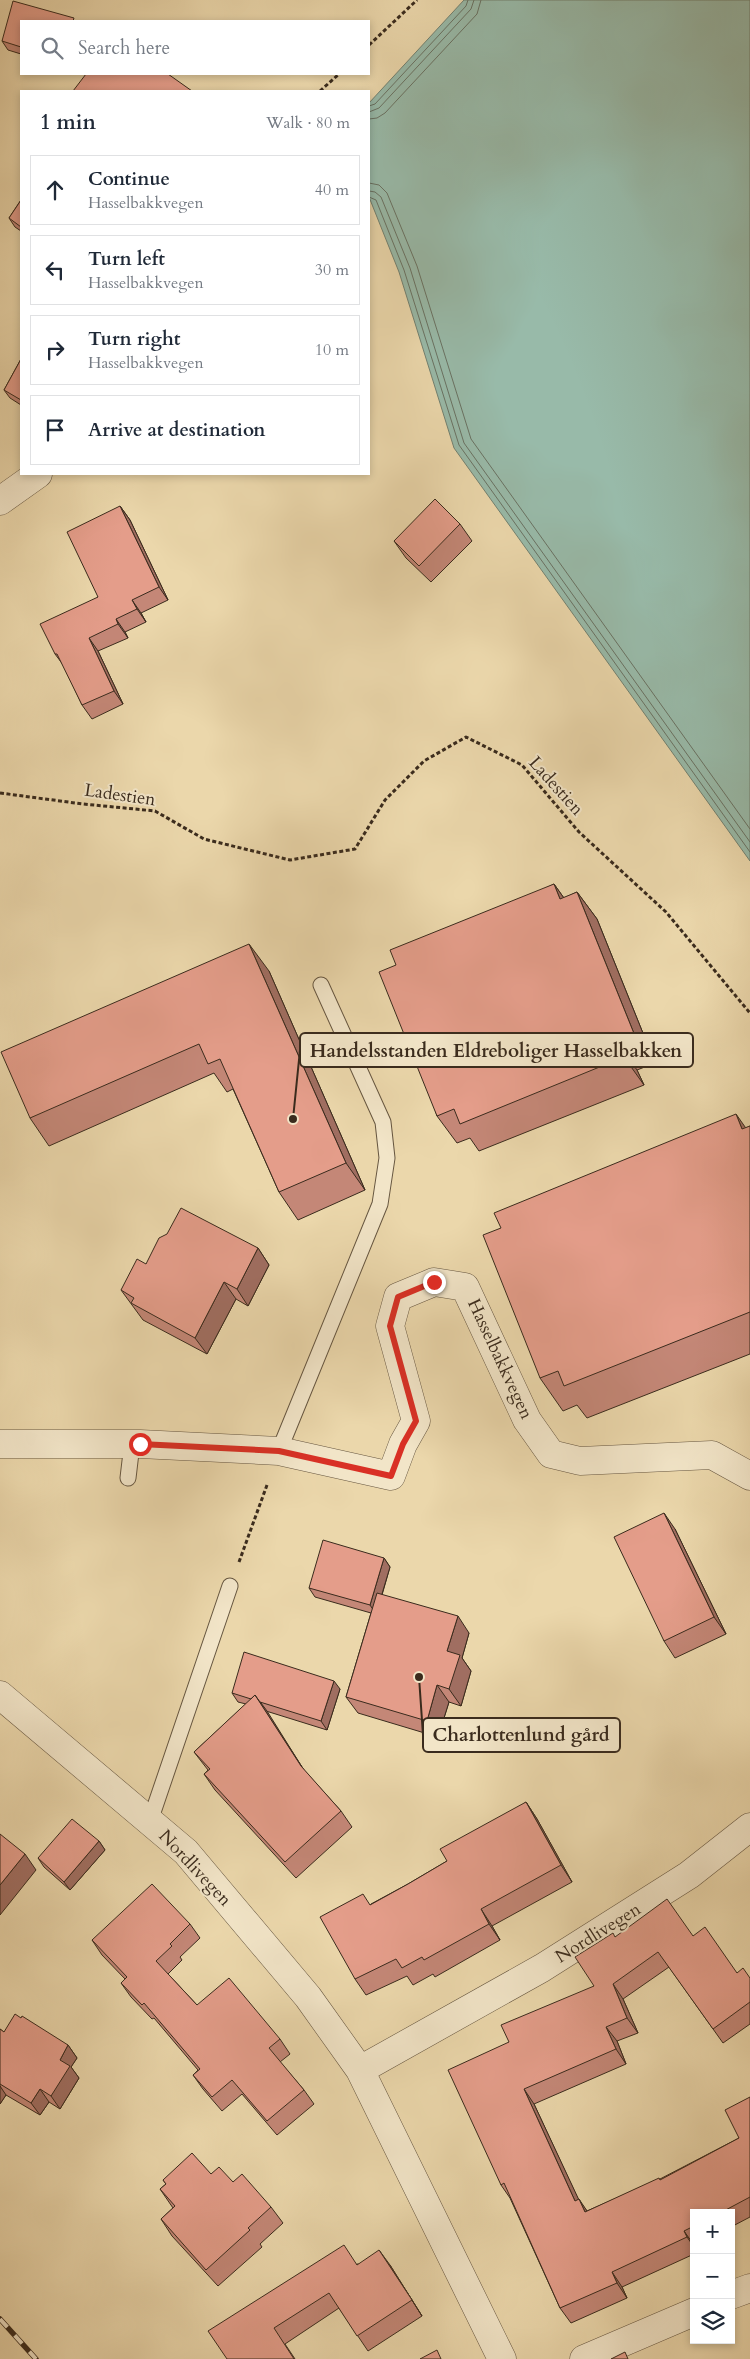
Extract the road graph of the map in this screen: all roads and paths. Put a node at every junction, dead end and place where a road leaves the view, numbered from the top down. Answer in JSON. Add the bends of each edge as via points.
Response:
{"nodes":[{"id":1,"x":417,"y":0,"type":"edge"},
{"id":2,"x":370,"y":44,"type":"edge"},
{"id":3,"x":338,"y":75,"type":"edge"},
{"id":4,"x":321,"y":90,"type":"edge"},
{"id":5,"x":37,"y":475,"type":"edge"},
{"id":6,"x":0,"y":502,"type":"edge"},
{"id":7,"x":0,"y":792,"type":"edge"},
{"id":8,"x":320,"y":985,"type":"dead end"},
{"id":9,"x":750,"y":1013,"type":"edge"},
{"id":10,"x":0,"y":1444,"type":"edge"},
{"id":11,"x":132,"y":1444,"type":"junction"},
{"id":12,"x":279,"y":1451,"type":"junction"},
{"id":13,"x":750,"y":1476,"type":"edge"},
{"id":14,"x":128,"y":1478,"type":"dead end"},
{"id":15,"x":230,"y":1586,"type":"joint"},
{"id":16,"x":0,"y":1695,"type":"edge"},
{"id":17,"x":150,"y":1821,"type":"junction"},
{"id":18,"x":750,"y":1827,"type":"edge"},
{"id":19,"x":360,"y":2070,"type":"junction"},
{"id":20,"x":750,"y":2288,"type":"edge"},
{"id":21,"x":735,"y":2294,"type":"edge"},
{"id":22,"x":690,"y":2314,"type":"edge"},
{"id":23,"x":502,"y":2359,"type":"edge"},
{"id":24,"x":584,"y":2359,"type":"edge"}],
"edges":[{"from":1,"to":2,"type":"path"},
{"from":3,"to":4,"type":"path"},
{"from":5,"to":6,"type":"street"},
{"from":7,"to":9,"type":"path","name":"Ladestien","via":[[155,810],[204,839],[290,860],[355,850],[385,800],[424,761],[466,737],[522,765],[578,832],[666,912]]},
{"from":8,"to":12,"type":"lane","via":[[383,1122],[387,1158],[380,1204]]},
{"from":10,"to":11,"type":"street","name":"Hasselbakkvegen"},
{"from":11,"to":12,"type":"street","name":"Hasselbakkvegen"},
{"from":11,"to":14,"type":"lane"},
{"from":12,"to":13,"type":"street","name":"Hasselbakkvegen","via":[[391,1476],[416,1421],[390,1326],[398,1297],[434,1282],[465,1287],[527,1420],[551,1454],[580,1461],[712,1456]]},
{"from":12,"to":15,"type":"path"},
{"from":15,"to":17,"type":"lane"},
{"from":16,"to":17,"type":"street","name":"Nordlivegen"},
{"from":17,"to":19,"type":"street","name":"Nordlivegen","via":[[186,1852],[301,1989]]},
{"from":18,"to":19,"type":"street","name":"Nordlivegen","via":[[689,1876],[550,1963]]},
{"from":19,"to":23,"type":"street","name":"Nordlivegen"},
{"from":20,"to":21,"type":"street"},
{"from":22,"to":24,"type":"street"}]}
